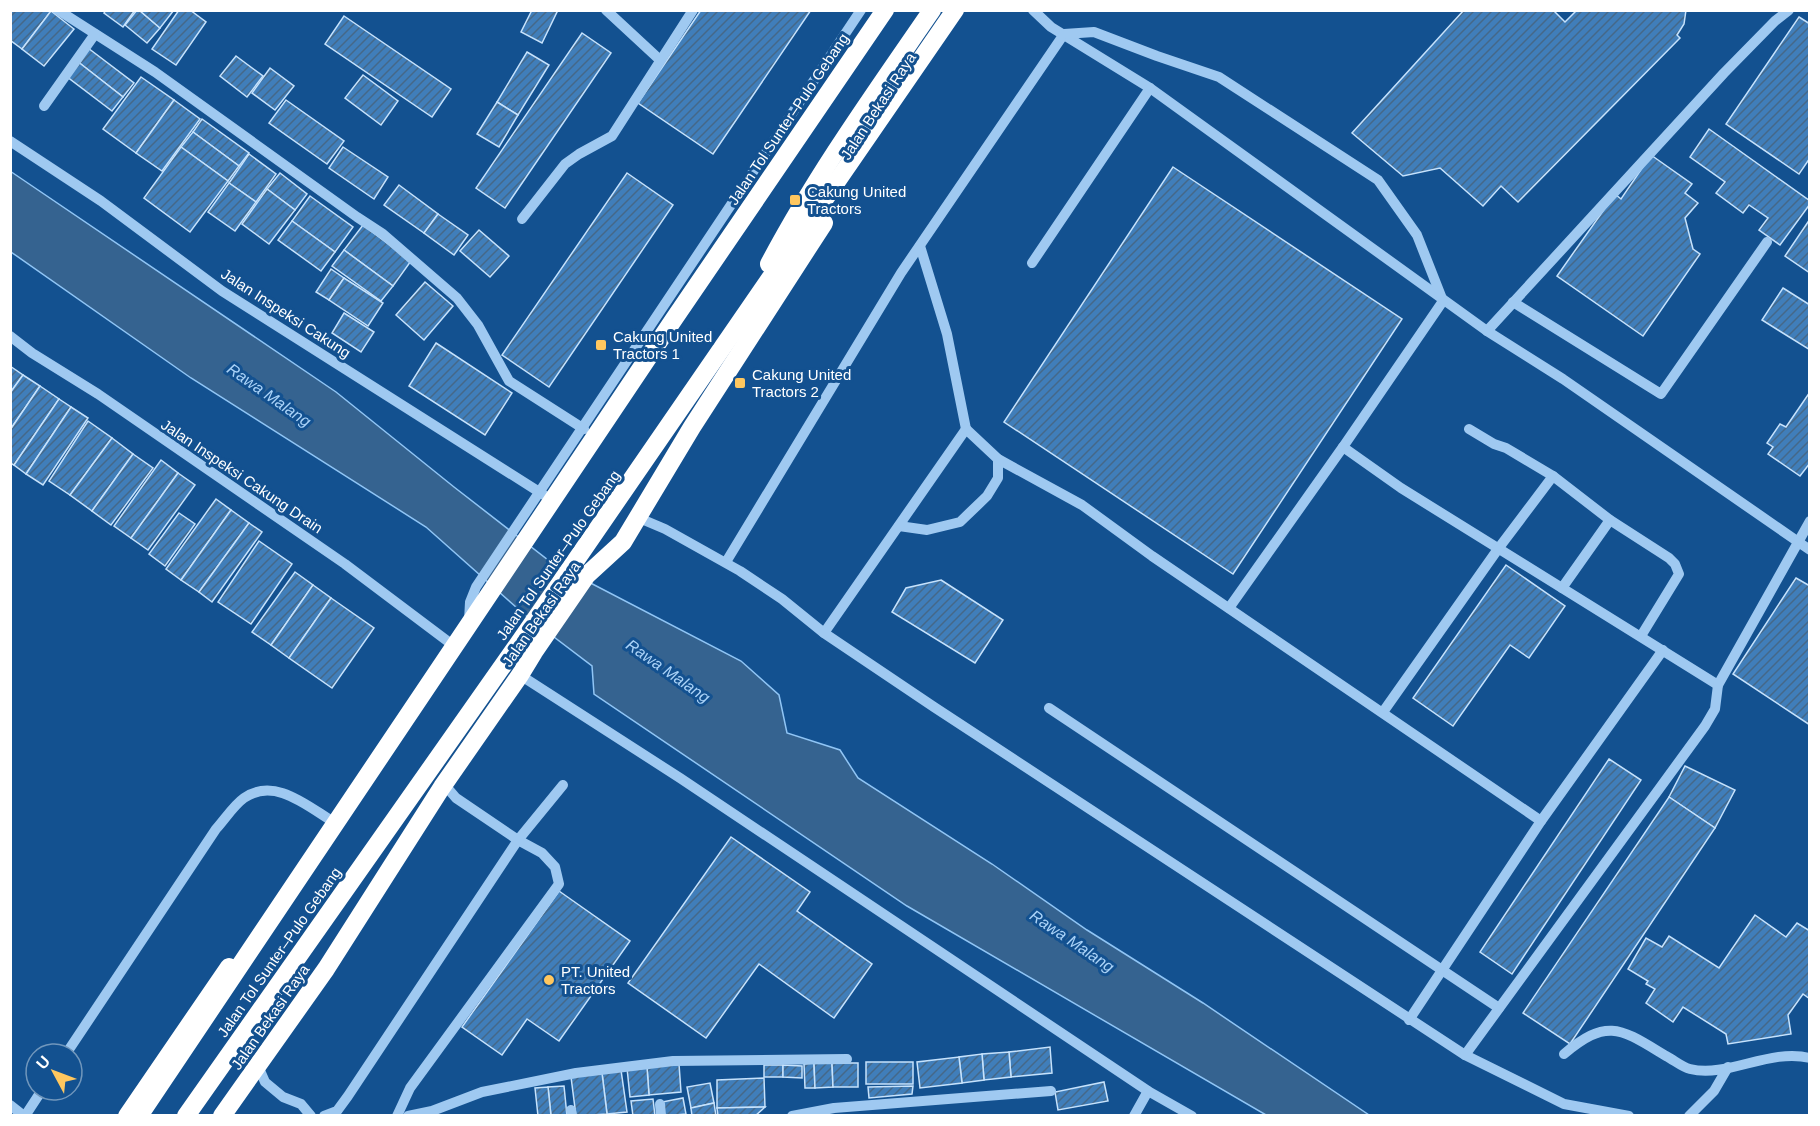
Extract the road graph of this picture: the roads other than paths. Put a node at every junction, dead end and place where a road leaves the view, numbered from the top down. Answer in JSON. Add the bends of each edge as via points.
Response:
{"nodes":[{"id":1,"x":58,"y":10,"type":"edge"},
{"id":2,"x":606,"y":10,"type":"edge"},
{"id":3,"x":693,"y":10,"type":"edge"},
{"id":4,"x":861,"y":10,"type":"edge"},
{"id":5,"x":885,"y":10,"type":"edge"},
{"id":6,"x":889,"y":10,"type":"edge"},
{"id":7,"x":932,"y":10,"type":"edge"},
{"id":8,"x":955,"y":10,"type":"edge"},
{"id":9,"x":963,"y":10,"type":"edge"},
{"id":10,"x":1033,"y":10,"type":"edge"},
{"id":11,"x":1789,"y":10,"type":"edge"},
{"id":12,"x":95,"y":34,"type":"junction"},
{"id":13,"x":1064,"y":34,"type":"junction"},
{"id":14,"x":660,"y":60,"type":"junction"},
{"id":15,"x":1150,"y":88,"type":"junction"},
{"id":16,"x":44,"y":106,"type":"dead end"},
{"id":17,"x":10,"y":141,"type":"edge"},
{"id":18,"x":522,"y":219,"type":"dead end"},
{"id":19,"x":1767,"y":242,"type":"dead end"},
{"id":20,"x":920,"y":246,"type":"junction"},
{"id":21,"x":1032,"y":263,"type":"dead end"},
{"id":22,"x":1443,"y":301,"type":"junction"},
{"id":23,"x":1513,"y":302,"type":"junction"},
{"id":24,"x":1486,"y":331,"type":"junction"},
{"id":25,"x":10,"y":336,"type":"edge"},
{"id":26,"x":727,"y":343,"type":"junction"},
{"id":27,"x":584,"y":429,"type":"junction"},
{"id":28,"x":966,"y":429,"type":"junction"},
{"id":29,"x":1469,"y":429,"type":"dead end"},
{"id":30,"x":1343,"y":447,"type":"junction"},
{"id":31,"x":998,"y":459,"type":"junction"},
{"id":32,"x":1553,"y":476,"type":"junction"},
{"id":33,"x":546,"y":496,"type":"junction"},
{"id":34,"x":639,"y":518,"type":"junction"},
{"id":35,"x":1610,"y":520,"type":"junction"},
{"id":36,"x":1809,"y":521,"type":"edge"},
{"id":37,"x":899,"y":526,"type":"junction"},
{"id":38,"x":1796,"y":542,"type":"junction"},
{"id":39,"x":1498,"y":549,"type":"junction"},
{"id":40,"x":1809,"y":550,"type":"edge"},
{"id":41,"x":726,"y":562,"type":"junction"},
{"id":42,"x":1562,"y":588,"type":"junction"},
{"id":43,"x":1229,"y":608,"type":"junction"},
{"id":44,"x":824,"y":633,"type":"junction"},
{"id":45,"x":1641,"y":636,"type":"junction"},
{"id":46,"x":454,"y":646,"type":"junction"},
{"id":47,"x":1663,"y":650,"type":"junction"},
{"id":48,"x":520,"y":675,"type":"junction"},
{"id":49,"x":1718,"y":685,"type":"junction"},
{"id":50,"x":1049,"y":708,"type":"dead end"},
{"id":51,"x":1383,"y":712,"type":"junction"},
{"id":52,"x":563,"y":785,"type":"dead end"},
{"id":53,"x":449,"y":792,"type":"junction"},
{"id":54,"x":332,"y":821,"type":"junction"},
{"id":55,"x":1541,"y":821,"type":"junction"},
{"id":56,"x":518,"y":840,"type":"junction"},
{"id":57,"x":1442,"y":971,"type":"junction"},
{"id":58,"x":1500,"y":1008,"type":"junction"},
{"id":59,"x":1409,"y":1020,"type":"junction"},
{"id":60,"x":74,"y":1042,"type":"edge"},
{"id":61,"x":1564,"y":1054,"type":"dead end"},
{"id":62,"x":1465,"y":1055,"type":"junction"},
{"id":63,"x":1809,"y":1058,"type":"edge"},
{"id":64,"x":847,"y":1059,"type":"dead end"},
{"id":65,"x":1728,"y":1067,"type":"junction"},
{"id":66,"x":261,"y":1074,"type":"junction"},
{"id":67,"x":1052,"y":1091,"type":"dead end"},
{"id":68,"x":1148,"y":1091,"type":"junction"},
{"id":69,"x":34,"y":1102,"type":"edge"},
{"id":70,"x":10,"y":1105,"type":"edge"},
{"id":71,"x":338,"y":1113,"type":"edge"},
{"id":72,"x":25,"y":1116,"type":"edge"},
{"id":73,"x":127,"y":1116,"type":"edge"},
{"id":74,"x":140,"y":1116,"type":"edge"},
{"id":75,"x":186,"y":1116,"type":"edge"},
{"id":76,"x":222,"y":1116,"type":"edge"},
{"id":77,"x":311,"y":1116,"type":"edge"},
{"id":78,"x":324,"y":1116,"type":"edge"},
{"id":79,"x":397,"y":1116,"type":"edge"},
{"id":80,"x":408,"y":1116,"type":"edge"},
{"id":81,"x":792,"y":1116,"type":"edge"},
{"id":82,"x":1134,"y":1116,"type":"edge"},
{"id":83,"x":1192,"y":1116,"type":"edge"},
{"id":84,"x":1629,"y":1116,"type":"edge"},
{"id":85,"x":1689,"y":1116,"type":"edge"}],
"edges":[{"from":1,"to":12,"type":"street"},
{"from":2,"to":14,"type":"street"},
{"from":3,"to":14,"type":"street"},
{"from":4,"to":27,"type":"street"},
{"from":5,"to":74,"type":"highway","name":"Jalan Tol Sunter–Pulo Gebang","bridge":true},
{"from":6,"to":33,"type":"highway"},
{"from":7,"to":26,"type":"highway","via":[[804,200]]},
{"from":8,"to":26,"type":"highway","name":"Jalan Tol Sunter–Pulo Gebang"},
{"from":9,"to":34,"type":"highway","name":"Jalan Bekasi Raya","via":[[692,427]]},
{"from":10,"to":13,"type":"street"},
{"from":11,"to":23,"type":"street","via":[[1724,73]]},
{"from":12,"to":16,"type":"street"},
{"from":12,"to":27,"type":"street","via":[[155,72],[382,234],[457,298],[478,325],[509,381]]},
{"from":13,"to":15,"type":"street"},
{"from":13,"to":20,"type":"street"},
{"from":13,"to":22,"type":"street","via":[[1094,32],[1220,77],[1378,180],[1417,236]]},
{"from":14,"to":18,"type":"street","via":[[612,136],[566,164]]},
{"from":15,"to":21,"type":"street"},
{"from":15,"to":22,"type":"street"},
{"from":17,"to":33,"type":"street","name":"Jalan Inspeksi Cakung","via":[[101,201],[222,291]]},
{"from":19,"to":23,"type":"street","via":[[1661,394]]},
{"from":20,"to":28,"type":"street","via":[[947,334]]},
{"from":20,"to":41,"type":"street"},
{"from":22,"to":24,"type":"street"},
{"from":22,"to":30,"type":"street"},
{"from":23,"to":24,"type":"street"},
{"from":24,"to":38,"type":"street","via":[[1563,379]]},
{"from":25,"to":46,"type":"street","name":"Jalan Inspeksi Cakung Drain","via":[[345,564]]},
{"from":26,"to":75,"type":"highway","name":"Jalan Tol Sunter–Pulo Gebang"},
{"from":27,"to":33,"type":"street"},
{"from":28,"to":31,"type":"street"},
{"from":28,"to":37,"type":"street"},
{"from":29,"to":32,"type":"street"},
{"from":30,"to":39,"type":"street"},
{"from":30,"to":43,"type":"street"},
{"from":31,"to":37,"type":"street","via":[[998,478],[987,496],[960,522],[927,530]]},
{"from":31,"to":43,"type":"street","via":[[1082,505]]},
{"from":32,"to":35,"type":"street"},
{"from":32,"to":39,"type":"street"},
{"from":33,"to":46,"type":"highway","bridge":true,"via":[[482,592]]},
{"from":34,"to":41,"type":"street"},
{"from":34,"to":48,"type":"highway","name":"Jalan Bekasi Raya","via":[[623,542],[587,574]]},
{"from":35,"to":42,"type":"street"},
{"from":35,"to":45,"type":"street","via":[[1669,558],[1679,574]]},
{"from":36,"to":38,"type":"street"},
{"from":37,"to":44,"type":"street"},
{"from":38,"to":40,"type":"street"},
{"from":38,"to":49,"type":"street"},
{"from":39,"to":42,"type":"street"},
{"from":39,"to":51,"type":"street"},
{"from":41,"to":44,"type":"street"},
{"from":42,"to":45,"type":"street"},
{"from":43,"to":51,"type":"street"},
{"from":44,"to":59,"type":"street"},
{"from":45,"to":47,"type":"street"},
{"from":46,"to":54,"type":"highway"},
{"from":47,"to":49,"type":"street"},
{"from":47,"to":55,"type":"street"},
{"from":48,"to":53,"type":"highway","name":"Jalan Bekasi Raya"},
{"from":48,"to":68,"type":"street"},
{"from":49,"to":58,"type":"street","via":[[1714,709],[1705,726]]},
{"from":50,"to":57,"type":"street"},
{"from":51,"to":55,"type":"street"},
{"from":52,"to":56,"type":"street"},
{"from":53,"to":56,"type":"street"},
{"from":53,"to":66,"type":"highway","name":"Jalan Bekasi Raya","via":[[326,969]]},
{"from":54,"to":60,"type":"street","via":[[291,795],[263,789],[244,798],[216,829]]},
{"from":54,"to":73,"type":"highway"},
{"from":55,"to":57,"type":"street"},
{"from":56,"to":71,"type":"street"},
{"from":56,"to":79,"type":"street","via":[[542,853],[555,867],[559,884],[410,1089]]},
{"from":57,"to":58,"type":"street"},
{"from":57,"to":59,"type":"street"},
{"from":58,"to":62,"type":"street"},
{"from":59,"to":62,"type":"street"},
{"from":61,"to":65,"type":"street","via":[[1580,1041],[1609,1029],[1631,1035],[1690,1069]]},
{"from":62,"to":84,"type":"street","via":[[1564,1104]]},
{"from":63,"to":65,"type":"street","via":[[1779,1056]]},
{"from":64,"to":80,"type":"street","via":[[673,1061],[576,1073],[482,1092]]},
{"from":65,"to":85,"type":"street","via":[[1714,1090]]},
{"from":66,"to":76,"type":"highway","name":"Jalan Bekasi Raya"},
{"from":66,"to":77,"type":"street","via":[[283,1097],[301,1104]]},
{"from":67,"to":81,"type":"street","via":[[834,1108]]},
{"from":68,"to":82,"type":"street"},
{"from":68,"to":83,"type":"street"},
{"from":69,"to":72,"type":"street"},
{"from":70,"to":72,"type":"street"},
{"from":71,"to":78,"type":"street"}]}
